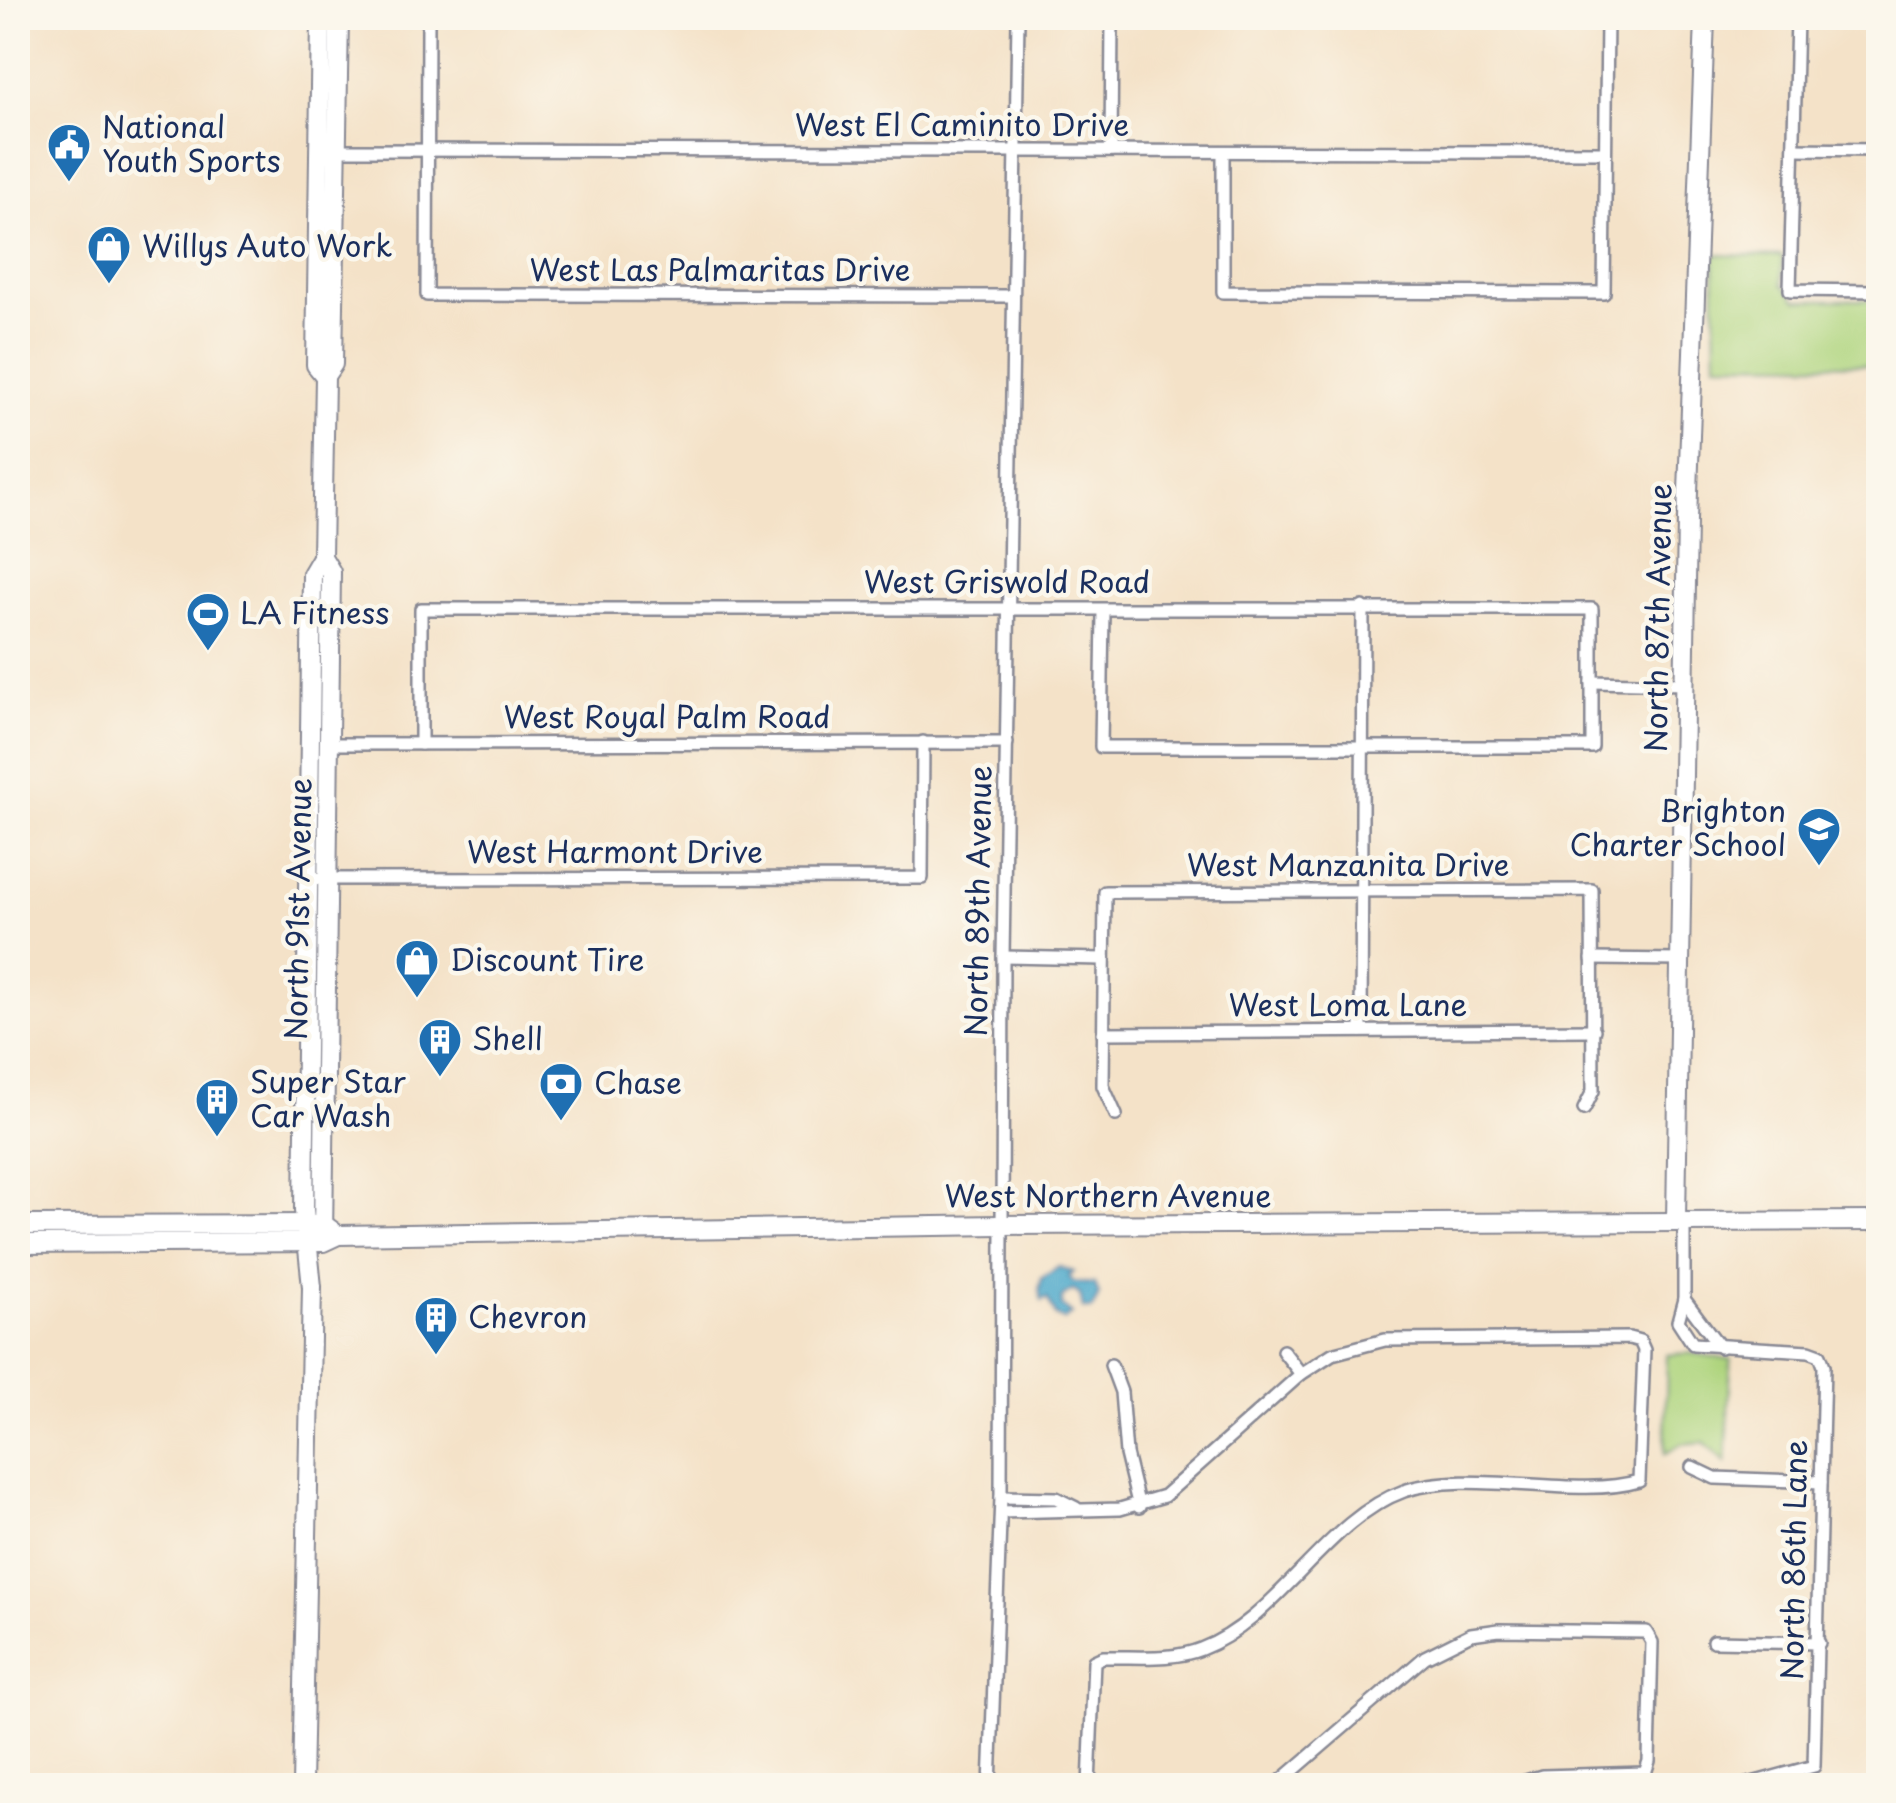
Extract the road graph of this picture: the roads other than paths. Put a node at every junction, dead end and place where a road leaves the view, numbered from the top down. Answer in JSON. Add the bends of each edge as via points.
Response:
{"nodes":[{"id":1,"x":321,"y":18,"type":"edge"},
{"id":2,"x":339,"y":18,"type":"edge"},
{"id":3,"x":428,"y":18,"type":"edge"},
{"id":4,"x":1018,"y":18,"type":"edge"},
{"id":5,"x":1112,"y":18,"type":"edge"},
{"id":6,"x":1607,"y":18,"type":"edge"},
{"id":7,"x":1705,"y":18,"type":"edge"},
{"id":8,"x":1797,"y":18,"type":"edge"},
{"id":9,"x":1794,"y":149,"type":"junction"},
{"id":10,"x":328,"y":150,"type":"junction"},
{"id":11,"x":428,"y":150,"type":"junction"},
{"id":12,"x":1878,"y":150,"type":"edge"},
{"id":13,"x":1016,"y":151,"type":"junction"},
{"id":14,"x":1110,"y":151,"type":"junction"},
{"id":15,"x":1223,"y":152,"type":"junction"},
{"id":16,"x":1604,"y":152,"type":"junction"},
{"id":17,"x":1878,"y":291,"type":"edge"},
{"id":18,"x":1012,"y":296,"type":"junction"},
{"id":19,"x":322,"y":557,"type":"junction"},
{"id":20,"x":1363,"y":607,"type":"junction"},
{"id":21,"x":1008,"y":608,"type":"junction"},
{"id":22,"x":1103,"y":610,"type":"junction"},
{"id":23,"x":312,"y":656,"type":"junction"},
{"id":24,"x":1592,"y":682,"type":"junction"},
{"id":25,"x":1685,"y":684,"type":"junction"},
{"id":26,"x":923,"y":742,"type":"junction"},
{"id":27,"x":1006,"y":743,"type":"junction"},
{"id":28,"x":328,"y":744,"type":"junction"},
{"id":29,"x":421,"y":744,"type":"junction"},
{"id":30,"x":1362,"y":747,"type":"junction"},
{"id":31,"x":317,"y":879,"type":"junction"},
{"id":32,"x":1362,"y":891,"type":"junction"},
{"id":33,"x":1003,"y":957,"type":"junction"},
{"id":34,"x":1103,"y":959,"type":"junction"},
{"id":35,"x":1592,"y":959,"type":"junction"},
{"id":36,"x":1681,"y":960,"type":"junction"},
{"id":37,"x":307,"y":961,"type":"junction"},
{"id":38,"x":1594,"y":1030,"type":"junction"},
{"id":39,"x":1361,"y":1031,"type":"junction"},
{"id":40,"x":1103,"y":1033,"type":"junction"},
{"id":41,"x":324,"y":1066,"type":"junction"},
{"id":42,"x":1584,"y":1109,"type":"dead end"},
{"id":43,"x":1116,"y":1115,"type":"dead end"},
{"id":44,"x":1680,"y":1220,"type":"junction"},
{"id":45,"x":1878,"y":1221,"type":"edge"},
{"id":46,"x":18,"y":1225,"type":"edge"},
{"id":47,"x":1001,"y":1225,"type":"junction"},
{"id":48,"x":319,"y":1233,"type":"junction"},
{"id":49,"x":18,"y":1244,"type":"edge"},
{"id":50,"x":1684,"y":1299,"type":"junction"},
{"id":51,"x":1700,"y":1324,"type":"junction"},
{"id":52,"x":1684,"y":1333,"type":"junction"},
{"id":53,"x":1720,"y":1348,"type":"junction"},
{"id":54,"x":1283,"y":1350,"type":"dead end"},
{"id":55,"x":1111,"y":1365,"type":"dead end"},
{"id":56,"x":1301,"y":1374,"type":"junction"},
{"id":57,"x":1692,"y":1468,"type":"dead end"},
{"id":58,"x":1821,"y":1482,"type":"junction"},
{"id":59,"x":1001,"y":1496,"type":"junction"},
{"id":60,"x":1139,"y":1507,"type":"junction"},
{"id":61,"x":1076,"y":1508,"type":"junction"},
{"id":62,"x":1001,"y":1512,"type":"junction"},
{"id":63,"x":1713,"y":1641,"type":"dead end"},
{"id":64,"x":1819,"y":1643,"type":"junction"},
{"id":65,"x":302,"y":1786,"type":"edge"},
{"id":66,"x":990,"y":1786,"type":"edge"},
{"id":67,"x":1089,"y":1786,"type":"edge"},
{"id":68,"x":1274,"y":1786,"type":"edge"},
{"id":69,"x":1509,"y":1786,"type":"edge"},
{"id":70,"x":1741,"y":1786,"type":"edge"}],
"edges":[{"from":1,"to":10,"type":"main road","name":"North 91st Avenue"},
{"from":2,"to":10,"type":"main road","name":"North 91st Avenue"},
{"from":3,"to":11,"type":"street"},
{"from":4,"to":13,"type":"street","name":"North 89th Avenue"},
{"from":5,"to":14,"type":"street"},
{"from":6,"to":16,"type":"street"},
{"from":7,"to":25,"type":"main road","name":"North 87th Avenue"},
{"from":8,"to":9,"type":"street"},
{"from":9,"to":12,"type":"street"},
{"from":9,"to":17,"type":"street","via":[[1790,290]]},
{"from":10,"to":11,"type":"street","name":"West El Caminito Drive"},
{"from":10,"to":19,"type":"main road","name":"North 91st Avenue","via":[[316,365],[324,376]]},
{"from":11,"to":13,"type":"street","name":"West El Caminito Drive"},
{"from":11,"to":18,"type":"street","name":"West Las Palmaritas Drive","via":[[427,295]]},
{"from":13,"to":14,"type":"street","name":"West El Caminito Drive"},
{"from":13,"to":18,"type":"street","name":"North 89th Avenue"},
{"from":14,"to":15,"type":"street","name":"West El Caminito Drive"},
{"from":15,"to":16,"type":"street","name":"West El Caminito Drive"},
{"from":15,"to":16,"type":"street","via":[[1223,292],[1604,292]]},
{"from":18,"to":21,"type":"street","name":"North 89th Avenue"},
{"from":19,"to":23,"type":"main road","name":"North 91st Avenue","via":[[312,574]]},
{"from":19,"to":28,"type":"main road","name":"North 91st Avenue","via":[[331,572]]},
{"from":20,"to":22,"type":"street","name":"West Griswold Road"},
{"from":20,"to":24,"type":"street","name":"West Griswold Road","via":[[1592,609]]},
{"from":20,"to":30,"type":"street"},
{"from":21,"to":22,"type":"street","name":"West Griswold Road"},
{"from":21,"to":27,"type":"street","name":"North 89th Avenue"},
{"from":21,"to":29,"type":"street","name":"West Griswold Road","via":[[421,609]]},
{"from":22,"to":30,"type":"street","via":[[1102,747]]},
{"from":23,"to":28,"type":"main road","via":[[320,729]]},
{"from":23,"to":31,"type":"main road","name":"North 91st Avenue"},
{"from":24,"to":25,"type":"street"},
{"from":24,"to":30,"type":"street","via":[[1592,747]]},
{"from":25,"to":36,"type":"main road","name":"North 87th Avenue"},
{"from":26,"to":27,"type":"street","name":"West Royal Palm Road"},
{"from":26,"to":29,"type":"street","name":"West Royal Palm Road"},
{"from":26,"to":31,"type":"street","name":"West Harmont Drive","via":[[922,878]]},
{"from":27,"to":33,"type":"street","name":"North 89th Avenue"},
{"from":28,"to":29,"type":"street","name":"West Royal Palm Road"},
{"from":28,"to":31,"type":"main road","name":"North 91st Avenue"},
{"from":30,"to":32,"type":"street"},
{"from":31,"to":37,"type":"main road","name":"North 91st Avenue"},
{"from":31,"to":41,"type":"main road","name":"North 91st Avenue"},
{"from":32,"to":34,"type":"street","name":"West Manzanita Drive","via":[[1105,892]]},
{"from":32,"to":35,"type":"street","name":"West Manzanita Drive","via":[[1592,890]]},
{"from":32,"to":39,"type":"street"},
{"from":33,"to":34,"type":"street"},
{"from":33,"to":47,"type":"street","name":"North 89th Avenue"},
{"from":34,"to":40,"type":"street"},
{"from":35,"to":36,"type":"street"},
{"from":35,"to":38,"type":"street"},
{"from":36,"to":44,"type":"main road","name":"North 87th Avenue"},
{"from":37,"to":41,"type":"main road","via":[[315,997],[314,1051]]},
{"from":37,"to":48,"type":"main road","name":"North 91st Avenue"},
{"from":38,"to":39,"type":"street","name":"West Loma Lane"},
{"from":38,"to":42,"type":"street","via":[[1593,1092]]},
{"from":39,"to":40,"type":"street","name":"West Loma Lane"},
{"from":40,"to":43,"type":"street","via":[[1102,1086]]},
{"from":41,"to":48,"type":"main road","name":"North 91st Avenue"},
{"from":44,"to":45,"type":"main road","name":"West Northern Avenue"},
{"from":44,"to":47,"type":"main road","name":"West Northern Avenue"},
{"from":44,"to":50,"type":"street","name":"North 87th Avenue"},
{"from":46,"to":48,"type":"main road","name":"West Northern Avenue"},
{"from":47,"to":48,"type":"main road","name":"West Northern Avenue"},
{"from":47,"to":59,"type":"street","name":"North 89th Avenue"},
{"from":48,"to":49,"type":"main road","name":"West Northern Avenue"},
{"from":48,"to":65,"type":"main road","name":"North 91st Avenue","via":[[312,1261]]},
{"from":50,"to":51,"type":"street"},
{"from":50,"to":52,"type":"street","name":"North 87th Avenue","via":[[1678,1321]]},
{"from":51,"to":52,"type":"street"},
{"from":51,"to":53,"type":"street"},
{"from":52,"to":53,"type":"street","via":[[1692,1344]]},
{"from":53,"to":58,"type":"street","name":"North 86th Lane","via":[[1820,1355]]},
{"from":54,"to":56,"type":"street"},
{"from":55,"to":60,"type":"street"},
{"from":56,"to":60,"type":"street","via":[[1181,1484]]},
{"from":56,"to":67,"type":"street","via":[[1332,1354],[1384,1340],[1640,1340],[1639,1481],[1442,1485],[1404,1492],[1358,1520],[1219,1641],[1177,1656],[1103,1656],[1094,1661]]},
{"from":57,"to":58,"type":"street","via":[[1716,1478]]},
{"from":58,"to":64,"type":"street","name":"North 86th Lane"},
{"from":59,"to":61,"type":"street","via":[[1056,1498]]},
{"from":59,"to":62,"type":"street","name":"North 89th Avenue"},
{"from":60,"to":61,"type":"street"},
{"from":61,"to":62,"type":"street"},
{"from":62,"to":66,"type":"street","name":"North 89th Avenue"},
{"from":63,"to":64,"type":"street"},
{"from":64,"to":70,"type":"street","name":"North 86th Lane","via":[[1814,1766]]},
{"from":68,"to":69,"type":"street","via":[[1425,1657],[1471,1634],[1646,1632],[1652,1642],[1645,1773],[1542,1776]]}]}
